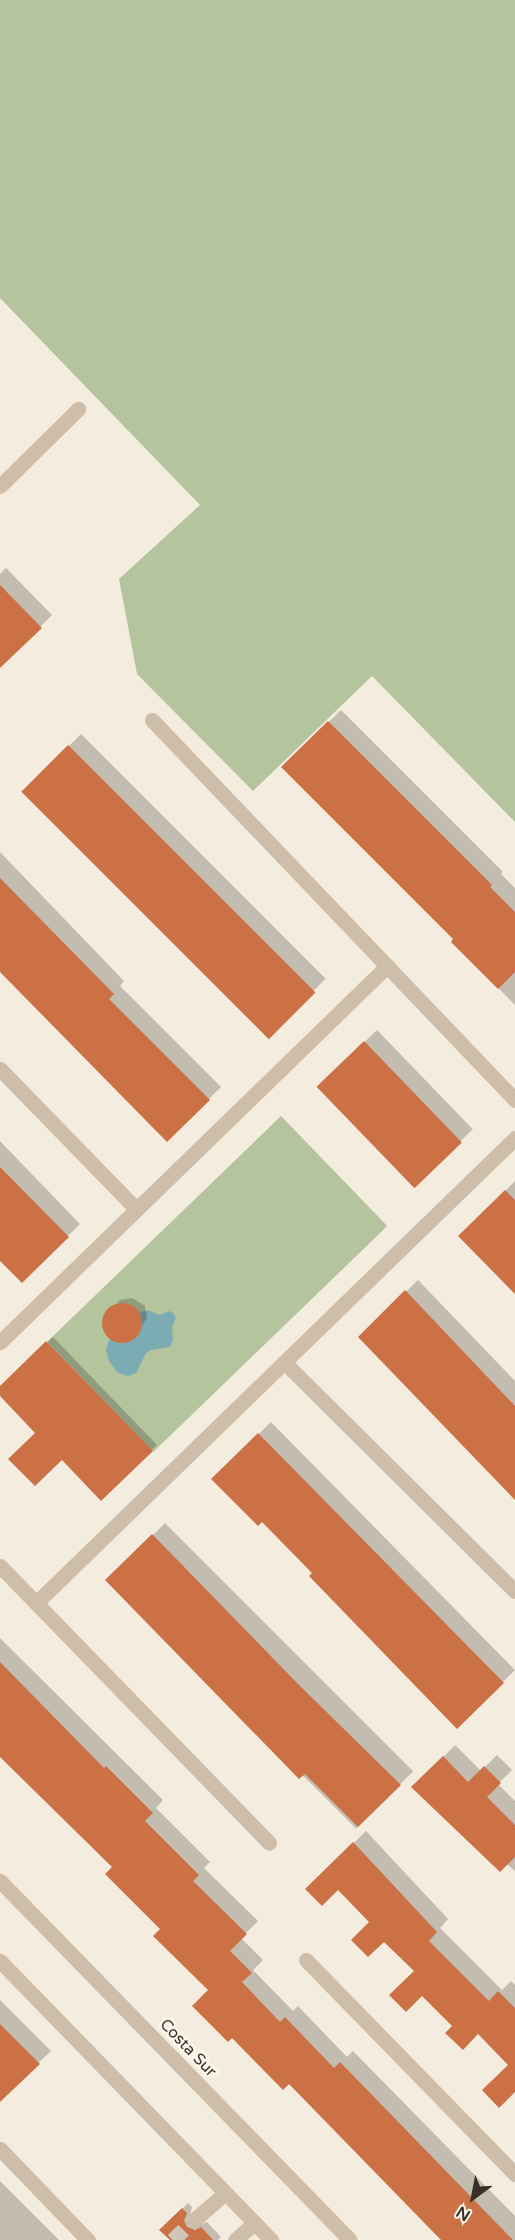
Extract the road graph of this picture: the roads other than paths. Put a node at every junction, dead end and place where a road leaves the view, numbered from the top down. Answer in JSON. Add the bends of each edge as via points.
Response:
{"nodes":[{"id":1,"x":78,"y":409,"type":"dead end"},
{"id":2,"x":0,"y":486,"type":"edge"},
{"id":3,"x":152,"y":720,"type":"dead end"},
{"id":4,"x":387,"y":966,"type":"junction"},
{"id":5,"x":0,"y":1069,"type":"edge"},
{"id":6,"x":515,"y":1100,"type":"edge"},
{"id":7,"x":515,"y":1138,"type":"edge"},
{"id":8,"x":136,"y":1209,"type":"junction"},
{"id":9,"x":0,"y":1342,"type":"edge"},
{"id":10,"x":284,"y":1362,"type":"junction"},
{"id":11,"x":0,"y":1566,"type":"edge"},
{"id":12,"x":515,"y":1591,"type":"edge"},
{"id":13,"x":36,"y":1602,"type":"junction"},
{"id":14,"x":269,"y":1843,"type":"dead end"},
{"id":15,"x":0,"y":1881,"type":"edge"},
{"id":16,"x":306,"y":1960,"type":"dead end"},
{"id":17,"x":0,"y":1961,"type":"edge"},
{"id":18,"x":0,"y":2150,"type":"edge"},
{"id":19,"x":515,"y":2174,"type":"edge"},
{"id":20,"x":225,"y":2193,"type":"junction"},
{"id":21,"x":194,"y":2220,"type":"tunnel mouth"},
{"id":22,"x":254,"y":2223,"type":"junction"},
{"id":23,"x":88,"y":2240,"type":"edge"},
{"id":24,"x":235,"y":2240,"type":"edge"},
{"id":25,"x":271,"y":2240,"type":"edge"},
{"id":26,"x":350,"y":2240,"type":"edge"}],
"edges":[{"from":1,"to":2,"type":"street"},
{"from":3,"to":4,"type":"street"},
{"from":4,"to":6,"type":"street"},
{"from":4,"to":8,"type":"street"},
{"from":5,"to":8,"type":"street"},
{"from":7,"to":10,"type":"street"},
{"from":8,"to":9,"type":"street"},
{"from":10,"to":12,"type":"street"},
{"from":10,"to":13,"type":"street"},
{"from":11,"to":13,"type":"street"},
{"from":13,"to":14,"type":"street"},
{"from":15,"to":26,"type":"street","name":"Costa Sur"},
{"from":16,"to":19,"type":"street"},
{"from":17,"to":20,"type":"street"},
{"from":18,"to":23,"type":"street"},
{"from":20,"to":21,"type":"street"},
{"from":20,"to":22,"type":"street"},
{"from":22,"to":24,"type":"street"},
{"from":22,"to":25,"type":"street"}]}
